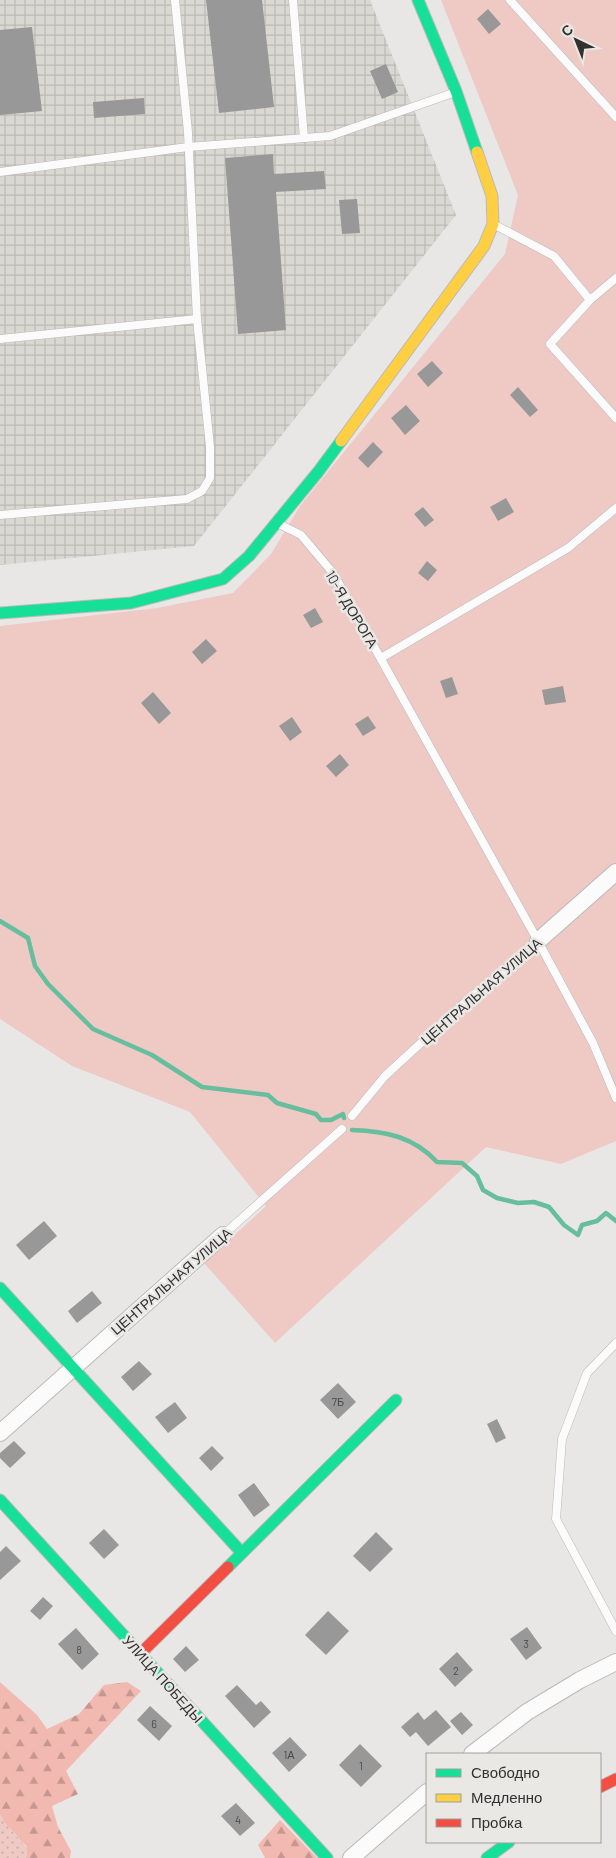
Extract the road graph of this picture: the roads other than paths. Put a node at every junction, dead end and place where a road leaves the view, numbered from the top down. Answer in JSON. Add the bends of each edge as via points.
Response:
{"nodes":[{"id":1,"x":175,"y":0,"type":"edge"},
{"id":2,"x":293,"y":0,"type":"edge"},
{"id":3,"x":418,"y":0,"type":"edge"},
{"id":4,"x":510,"y":0,"type":"edge"},
{"id":5,"x":456,"y":92,"type":"junction"},
{"id":6,"x":616,"y":116,"type":"edge"},
{"id":7,"x":304,"y":138,"type":"junction"},
{"id":8,"x":188,"y":147,"type":"junction"},
{"id":9,"x":0,"y":172,"type":"edge"},
{"id":10,"x":493,"y":224,"type":"junction"},
{"id":11,"x":616,"y":278,"type":"edge"},
{"id":12,"x":590,"y":300,"type":"junction"},
{"id":13,"x":197,"y":319,"type":"junction"},
{"id":14,"x":0,"y":339,"type":"edge"},
{"id":15,"x":616,"y":418,"type":"edge"},
{"id":16,"x":616,"y":508,"type":"edge"},
{"id":17,"x":0,"y":514,"type":"edge"},
{"id":18,"x":278,"y":523,"type":"junction"},
{"id":19,"x":0,"y":613,"type":"edge"},
{"id":20,"x":381,"y":658,"type":"junction"},
{"id":21,"x":616,"y":872,"type":"edge"},
{"id":22,"x":538,"y":941,"type":"junction"},
{"id":23,"x":616,"y":1098,"type":"edge"},
{"id":24,"x":352,"y":1116,"type":"dead end"},
{"id":25,"x":342,"y":1129,"type":"dead end"},
{"id":26,"x":223,"y":1235,"type":"joint"},
{"id":27,"x":0,"y":1288,"type":"edge"},
{"id":28,"x":616,"y":1343,"type":"edge"},
{"id":29,"x":72,"y":1368,"type":"junction"},
{"id":30,"x":396,"y":1400,"type":"dead end"},
{"id":31,"x":0,"y":1433,"type":"edge"},
{"id":32,"x":0,"y":1500,"type":"edge"},
{"id":33,"x":242,"y":1553,"type":"junction"},
{"id":34,"x":616,"y":1631,"type":"edge"},
{"id":35,"x":140,"y":1654,"type":"junction"},
{"id":36,"x":616,"y":1662,"type":"edge"},
{"id":37,"x":473,"y":1753,"type":"edge"},
{"id":38,"x":616,"y":1779,"type":"edge"},
{"id":39,"x":601,"y":1786,"type":"edge"},
{"id":40,"x":426,"y":1793,"type":"edge"},
{"id":41,"x":508,"y":1843,"type":"edge"},
{"id":42,"x":327,"y":1858,"type":"edge"},
{"id":43,"x":351,"y":1858,"type":"edge"},
{"id":44,"x":487,"y":1858,"type":"edge"}],
"edges":[{"from":1,"to":8,"type":"lane"},
{"from":2,"to":7,"type":"lane"},
{"from":3,"to":5,"type":"street"},
{"from":4,"to":6,"type":"lane"},
{"from":5,"to":7,"type":"lane","via":[[330,136]]},
{"from":5,"to":10,"type":"street","via":[[492,196]]},
{"from":7,"to":8,"type":"lane"},
{"from":8,"to":9,"type":"lane"},
{"from":8,"to":13,"type":"lane"},
{"from":10,"to":12,"type":"lane","via":[[554,256]]},
{"from":10,"to":18,"type":"street","via":[[484,246]]},
{"from":11,"to":12,"type":"lane"},
{"from":12,"to":15,"type":"lane","via":[[550,344]]},
{"from":13,"to":14,"type":"lane"},
{"from":13,"to":17,"type":"lane","via":[[210,447],[210,478],[202,491],[187,499]]},
{"from":16,"to":20,"type":"lane","via":[[568,548]]},
{"from":18,"to":19,"type":"street","via":[[223,579],[131,603]]},
{"from":18,"to":20,"type":"lane","name":"10-Я ДОРОГА","via":[[302,535],[333,573]]},
{"from":20,"to":22,"type":"lane","name":"10-Я ДОРОГА"},
{"from":21,"to":22,"type":"street","name":"ЦЕНТРАЛЬНАЯ УЛИЦА"},
{"from":22,"to":23,"type":"lane","name":"10-Я ДОРОГА","via":[[592,1042]]},
{"from":22,"to":24,"type":"lane","name":"ЦЕНТРАЛЬНАЯ УЛИЦА","via":[[500,978],[474,995],[385,1076]]},
{"from":25,"to":26,"type":"lane","name":"ЦЕНТРАЛЬНАЯ УЛИЦА"},
{"from":26,"to":29,"type":"street","name":"ЦЕНТРАЛЬНАЯ УЛИЦА"},
{"from":27,"to":29,"type":"street"},
{"from":28,"to":34,"type":"lane","via":[[586,1373],[562,1439],[556,1518]]},
{"from":29,"to":31,"type":"street","name":"ЦЕНТРАЛЬНАЯ УЛИЦА"},
{"from":29,"to":33,"type":"street"},
{"from":30,"to":33,"type":"street"},
{"from":32,"to":35,"type":"street","name":"УЛИЦА ПОБЕДЫ"},
{"from":33,"to":35,"type":"street"},
{"from":35,"to":42,"type":"street","name":"УЛИЦА ПОБЕДЫ"},
{"from":36,"to":37,"type":"street","via":[[527,1712]]},
{"from":38,"to":39,"type":"street"},
{"from":40,"to":43,"type":"street"},
{"from":41,"to":44,"type":"street"}]}
